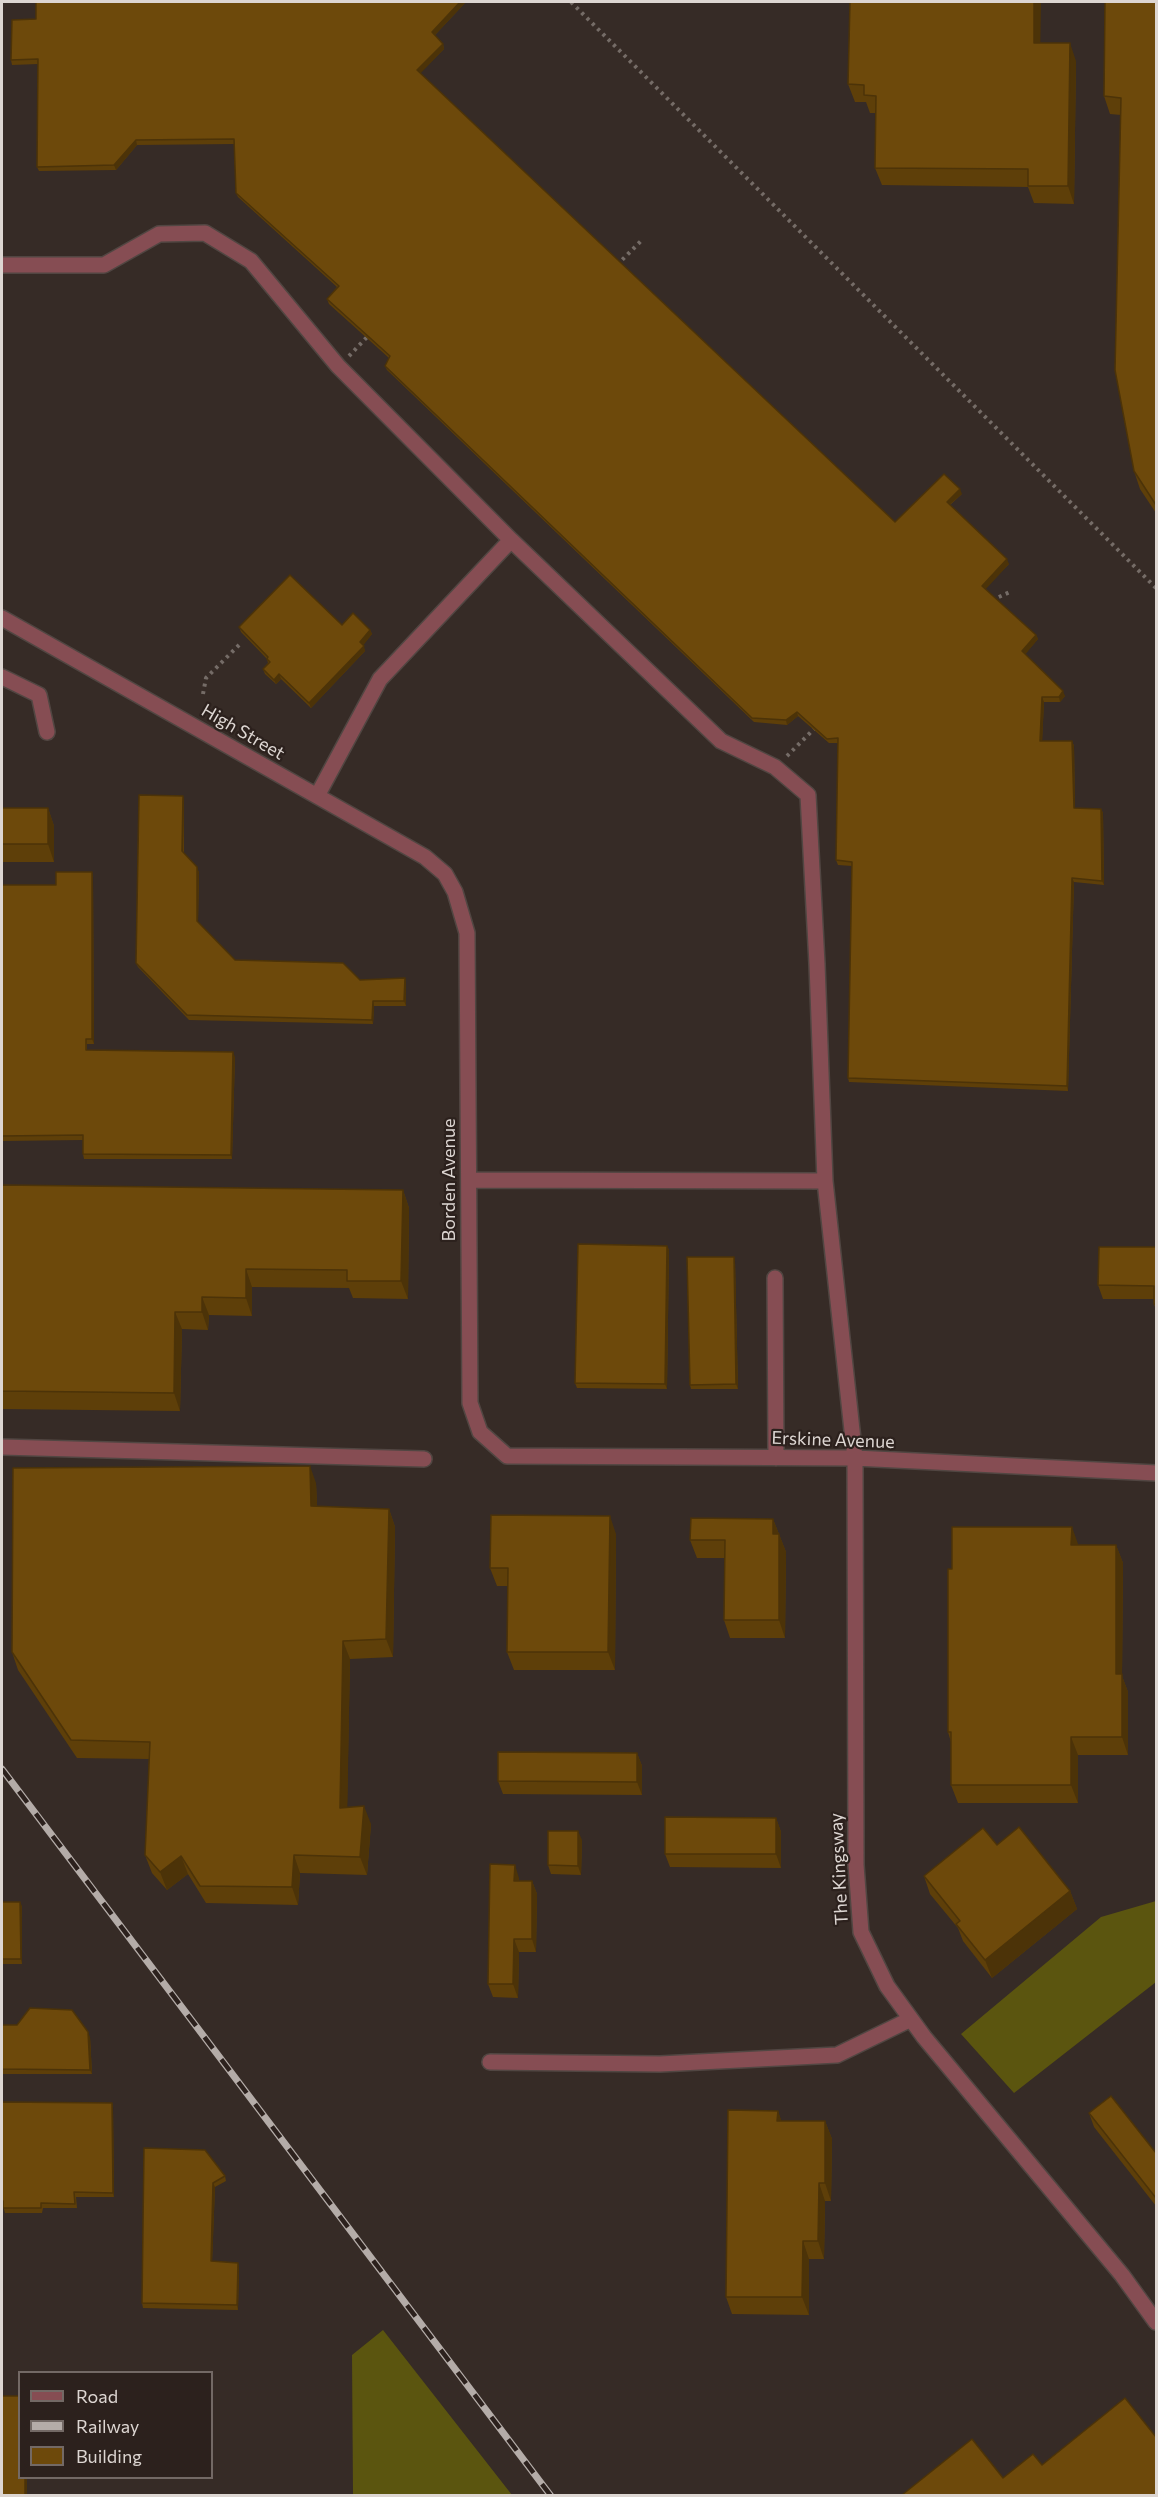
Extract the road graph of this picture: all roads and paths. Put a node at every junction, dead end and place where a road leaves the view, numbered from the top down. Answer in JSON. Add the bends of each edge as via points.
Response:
{"nodes":[{"id":1,"x":572,"y":2,"type":"edge"},
{"id":2,"x":641,"y":241,"type":"dead end"},
{"id":3,"x":2,"y":265,"type":"edge"},
{"id":4,"x":612,"y":272,"type":"edge"},
{"id":5,"x":373,"y":331,"type":"edge"},
{"id":6,"x":339,"y":366,"type":"junction"},
{"id":7,"x":511,"y":540,"type":"junction"},
{"id":8,"x":1156,"y":588,"type":"edge"},
{"id":9,"x":1010,"y":592,"type":"dead end"},
{"id":10,"x":986,"y":605,"type":"edge"},
{"id":11,"x":2,"y":618,"type":"edge"},
{"id":12,"x":242,"y":642,"type":"dead end"},
{"id":13,"x":2,"y":677,"type":"edge"},
{"id":14,"x":202,"y":694,"type":"dead end"},
{"id":15,"x":819,"y":724,"type":"edge"},
{"id":16,"x":47,"y":732,"type":"dead end"},
{"id":17,"x":776,"y":767,"type":"junction"},
{"id":18,"x":317,"y":796,"type":"junction"},
{"id":19,"x":455,"y":892,"type":"joint"},
{"id":20,"x":469,"y":1180,"type":"junction"},
{"id":21,"x":825,"y":1181,"type":"junction"},
{"id":22,"x":775,"y":1278,"type":"dead end"},
{"id":23,"x":2,"y":1447,"type":"edge"},
{"id":24,"x":507,"y":1456,"type":"joint"},
{"id":25,"x":776,"y":1458,"type":"junction"},
{"id":26,"x":855,"y":1458,"type":"junction"},
{"id":27,"x":424,"y":1459,"type":"dead end"},
{"id":28,"x":1156,"y":1473,"type":"edge"},
{"id":29,"x":911,"y":2019,"type":"junction"},
{"id":30,"x":490,"y":2062,"type":"dead end"},
{"id":31,"x":1156,"y":2322,"type":"edge"}],
"edges":[{"from":1,"to":8,"type":"path"},
{"from":2,"to":4,"type":"path"},
{"from":3,"to":6,"type":"street","name":"The Kingsway","via":[[104,265],[159,234],[205,232],[251,261]]},
{"from":5,"to":6,"type":"path"},
{"from":6,"to":7,"type":"street","name":"The Kingsway"},
{"from":7,"to":17,"type":"street","name":"The Kingsway","via":[[721,741]]},
{"from":7,"to":18,"type":"street","via":[[380,679]]},
{"from":9,"to":10,"type":"path"},
{"from":11,"to":18,"type":"street","name":"High Street"},
{"from":12,"to":14,"type":"path","via":[[206,678]]},
{"from":13,"to":16,"type":"street","via":[[39,695]]},
{"from":15,"to":17,"type":"path"},
{"from":17,"to":21,"type":"street","name":"The Kingsway","via":[[808,795]]},
{"from":18,"to":19,"type":"street","name":"High Street","via":[[425,857],[445,874]]},
{"from":19,"to":20,"type":"street","name":"Borden Avenue","via":[[467,933]]},
{"from":20,"to":21,"type":"street"},
{"from":20,"to":24,"type":"street","name":"Borden Avenue","via":[[470,1403],[480,1432]]},
{"from":21,"to":26,"type":"street","name":"The Kingsway"},
{"from":22,"to":25,"type":"street"},
{"from":23,"to":27,"type":"street"},
{"from":24,"to":25,"type":"street","name":"Erskine Avenue"},
{"from":25,"to":26,"type":"street","name":"Erskine Avenue"},
{"from":26,"to":28,"type":"street","name":"Erskine Avenue"},
{"from":26,"to":29,"type":"street","name":"The Kingsway","via":[[856,1865],[861,1932],[887,1986]]},
{"from":29,"to":30,"type":"street","via":[[837,2055],[660,2064]]},
{"from":29,"to":31,"type":"street","name":"The Kingsway","via":[[1122,2275]]}]}
